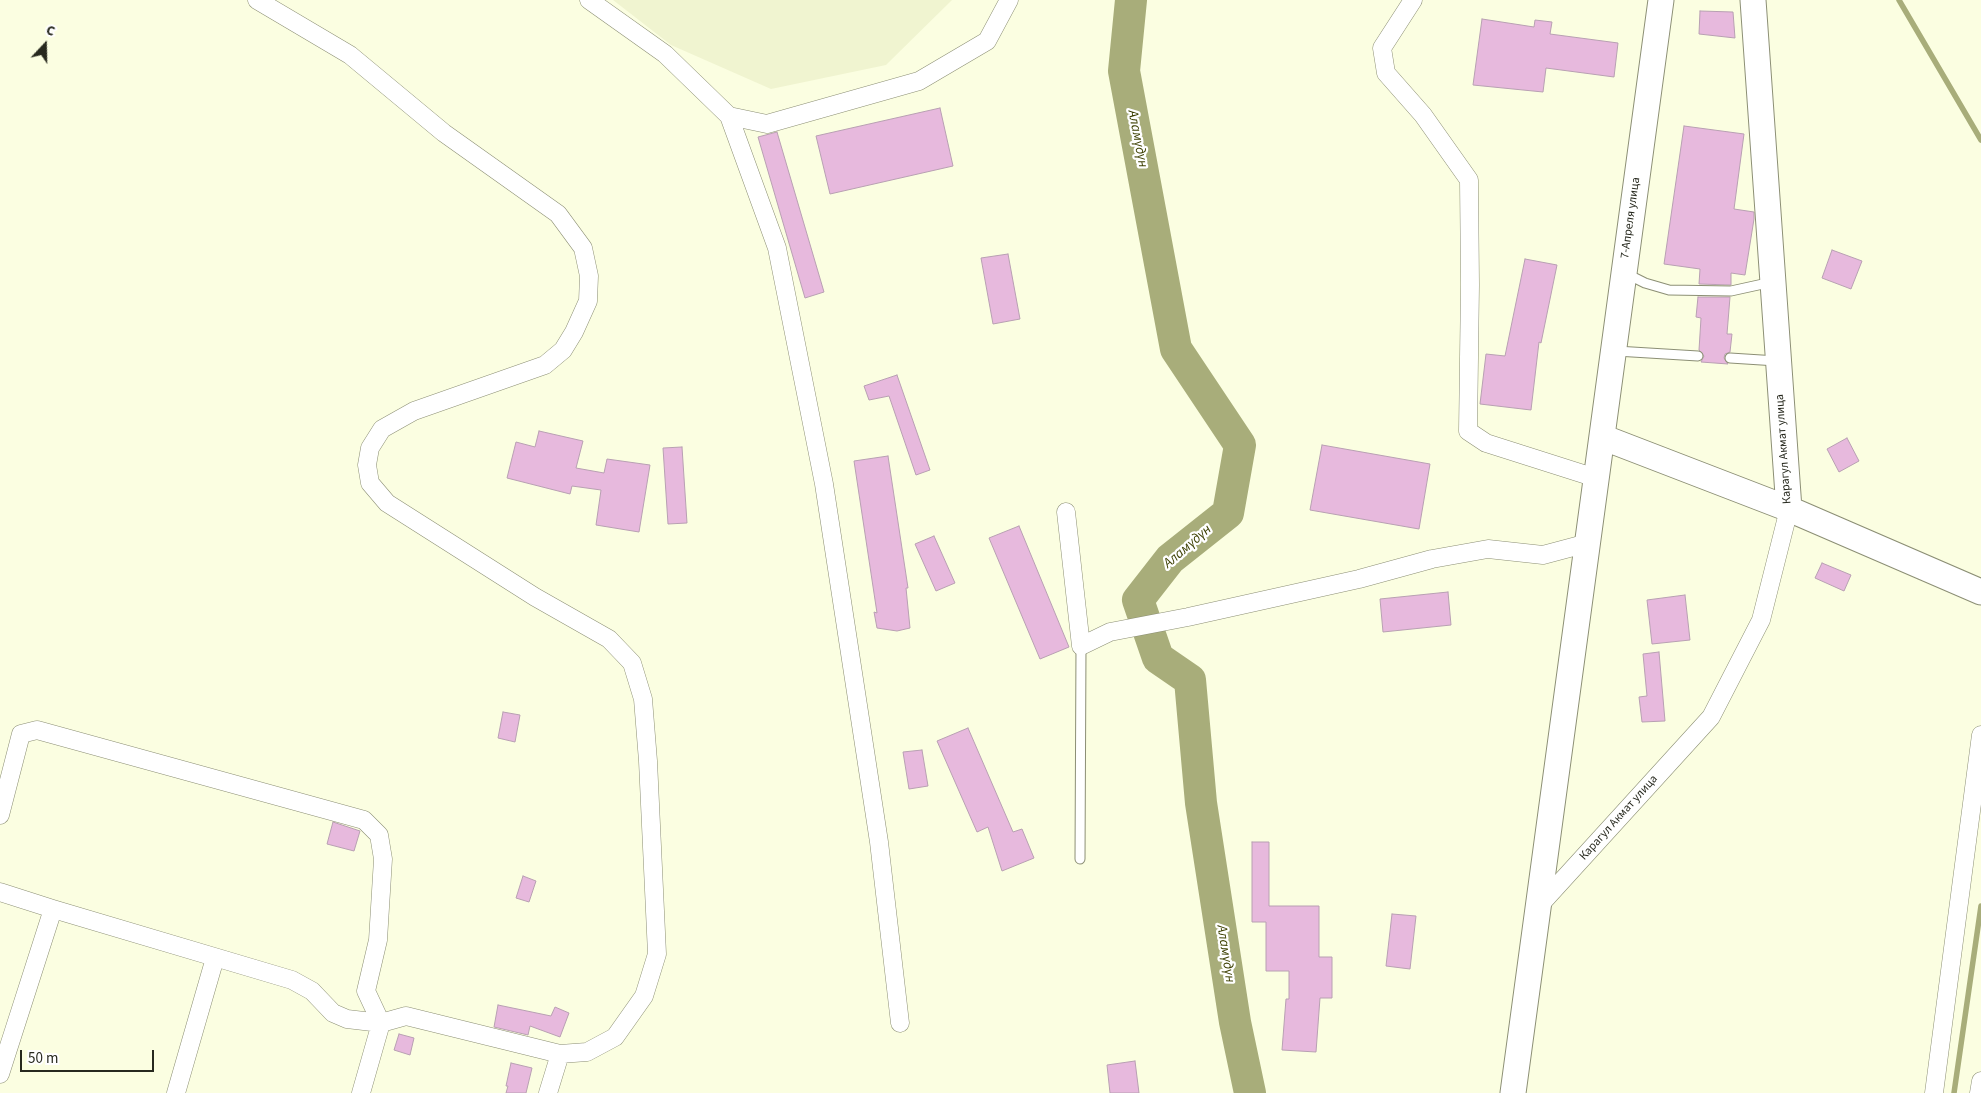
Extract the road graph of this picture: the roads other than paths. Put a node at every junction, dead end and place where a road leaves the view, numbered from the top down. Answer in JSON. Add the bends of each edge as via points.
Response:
{"nodes":[{"id":1,"x":257,"y":0,"type":"edge"},
{"id":2,"x":589,"y":0,"type":"edge"},
{"id":3,"x":1010,"y":0,"type":"edge"},
{"id":4,"x":1412,"y":0,"type":"edge"},
{"id":5,"x":1661,"y":0,"type":"edge"},
{"id":6,"x":1753,"y":0,"type":"edge"},
{"id":7,"x":729,"y":116,"type":"junction"},
{"id":8,"x":1624,"y":273,"type":"junction"},
{"id":9,"x":1773,"y":282,"type":"junction"},
{"id":10,"x":1613,"y":351,"type":"junction"},
{"id":11,"x":1698,"y":356,"type":"dead end"},
{"id":12,"x":1730,"y":358,"type":"dead end"},
{"id":13,"x":1778,"y":361,"type":"junction"},
{"id":14,"x":1602,"y":437,"type":"junction"},
{"id":15,"x":1596,"y":478,"type":"junction"},
{"id":16,"x":1788,"y":509,"type":"junction"},
{"id":17,"x":1066,"y":512,"type":"dead end"},
{"id":18,"x":1588,"y":543,"type":"junction"},
{"id":19,"x":1981,"y":592,"type":"edge"},
{"id":20,"x":1081,"y":646,"type":"junction"},
{"id":21,"x":1981,"y":735,"type":"edge"},
{"id":22,"x":0,"y":814,"type":"edge"},
{"id":23,"x":1080,"y":858,"type":"dead end"},
{"id":24,"x":0,"y":892,"type":"edge"},
{"id":25,"x":1538,"y":908,"type":"junction"},
{"id":26,"x":53,"y":909,"type":"junction"},
{"id":27,"x":215,"y":958,"type":"junction"},
{"id":28,"x":381,"y":1023,"type":"junction"},
{"id":29,"x":900,"y":1023,"type":"dead end"},
{"id":30,"x":560,"y":1054,"type":"junction"},
{"id":31,"x":0,"y":1074,"type":"edge"},
{"id":32,"x":1981,"y":1081,"type":"edge"},
{"id":33,"x":176,"y":1093,"type":"edge"},
{"id":34,"x":360,"y":1093,"type":"edge"},
{"id":35,"x":548,"y":1093,"type":"edge"},
{"id":36,"x":1513,"y":1093,"type":"edge"},
{"id":37,"x":1934,"y":1093,"type":"edge"},
{"id":38,"x":1979,"y":1093,"type":"edge"}],
"edges":[{"from":1,"to":30,"type":"street","via":[[350,55],[444,133],[558,214],[583,248],[589,276],[588,301],[563,350],[545,365],[414,411],[382,429],[370,448],[367,465],[370,483],[387,503],[535,597],[609,639],[632,663],[643,699],[648,752],[657,954],[644,996],[615,1037],[587,1052]]},
{"from":2,"to":7,"type":"street","via":[[665,54]]},
{"from":3,"to":7,"type":"street","via":[[987,41],[919,81],[767,124]]},
{"from":4,"to":15,"type":"street","via":[[1382,48],[1386,74],[1423,115],[1470,180],[1468,430],[1486,442]]},
{"from":5,"to":8,"type":"main road","name":"7-Апреля улица"},
{"from":6,"to":9,"type":"main road","name":"Карагул Акмат улица"},
{"from":7,"to":29,"type":"street","via":[[777,248],[824,484],[880,842]]},
{"from":8,"to":9,"type":"lane","via":[[1670,290],[1731,291]]},
{"from":8,"to":10,"type":"main road","name":"7-Апреля улица"},
{"from":9,"to":13,"type":"main road","name":"Карагул Акмат улица"},
{"from":10,"to":11,"type":"lane"},
{"from":10,"to":14,"type":"main road","name":"7-Апреля улица"},
{"from":12,"to":13,"type":"lane"},
{"from":13,"to":16,"type":"main road","name":"Карагул Акмат улица"},
{"from":14,"to":15,"type":"main road","name":"7-Апреля улица"},
{"from":14,"to":16,"type":"main road"},
{"from":15,"to":18,"type":"main road","name":"7-Апреля улица"},
{"from":16,"to":19,"type":"main road"},
{"from":16,"to":25,"type":"street","name":"Карагул Акмат улица","via":[[1761,620],[1711,717]]},
{"from":17,"to":20,"type":"street"},
{"from":18,"to":20,"type":"street","via":[[1543,555],[1488,549],[1432,559],[1359,579],[1110,632]]},
{"from":18,"to":25,"type":"main road","name":"7-Апреля улица"},
{"from":20,"to":23,"type":"lane"},
{"from":21,"to":37,"type":"street"},
{"from":22,"to":28,"type":"street","via":[[21,734],[37,730],[364,820],[379,836],[384,859],[378,940],[366,991]]},
{"from":24,"to":26,"type":"street"},
{"from":25,"to":36,"type":"main road","name":"7-Апреля улица"},
{"from":26,"to":27,"type":"street"},
{"from":26,"to":31,"type":"street"},
{"from":27,"to":28,"type":"street","via":[[292,980],[312,991],[333,1014]]},
{"from":27,"to":33,"type":"street"},
{"from":28,"to":30,"type":"street","via":[[406,1016]]},
{"from":28,"to":34,"type":"street"},
{"from":30,"to":35,"type":"street"},
{"from":32,"to":38,"type":"street"}]}
